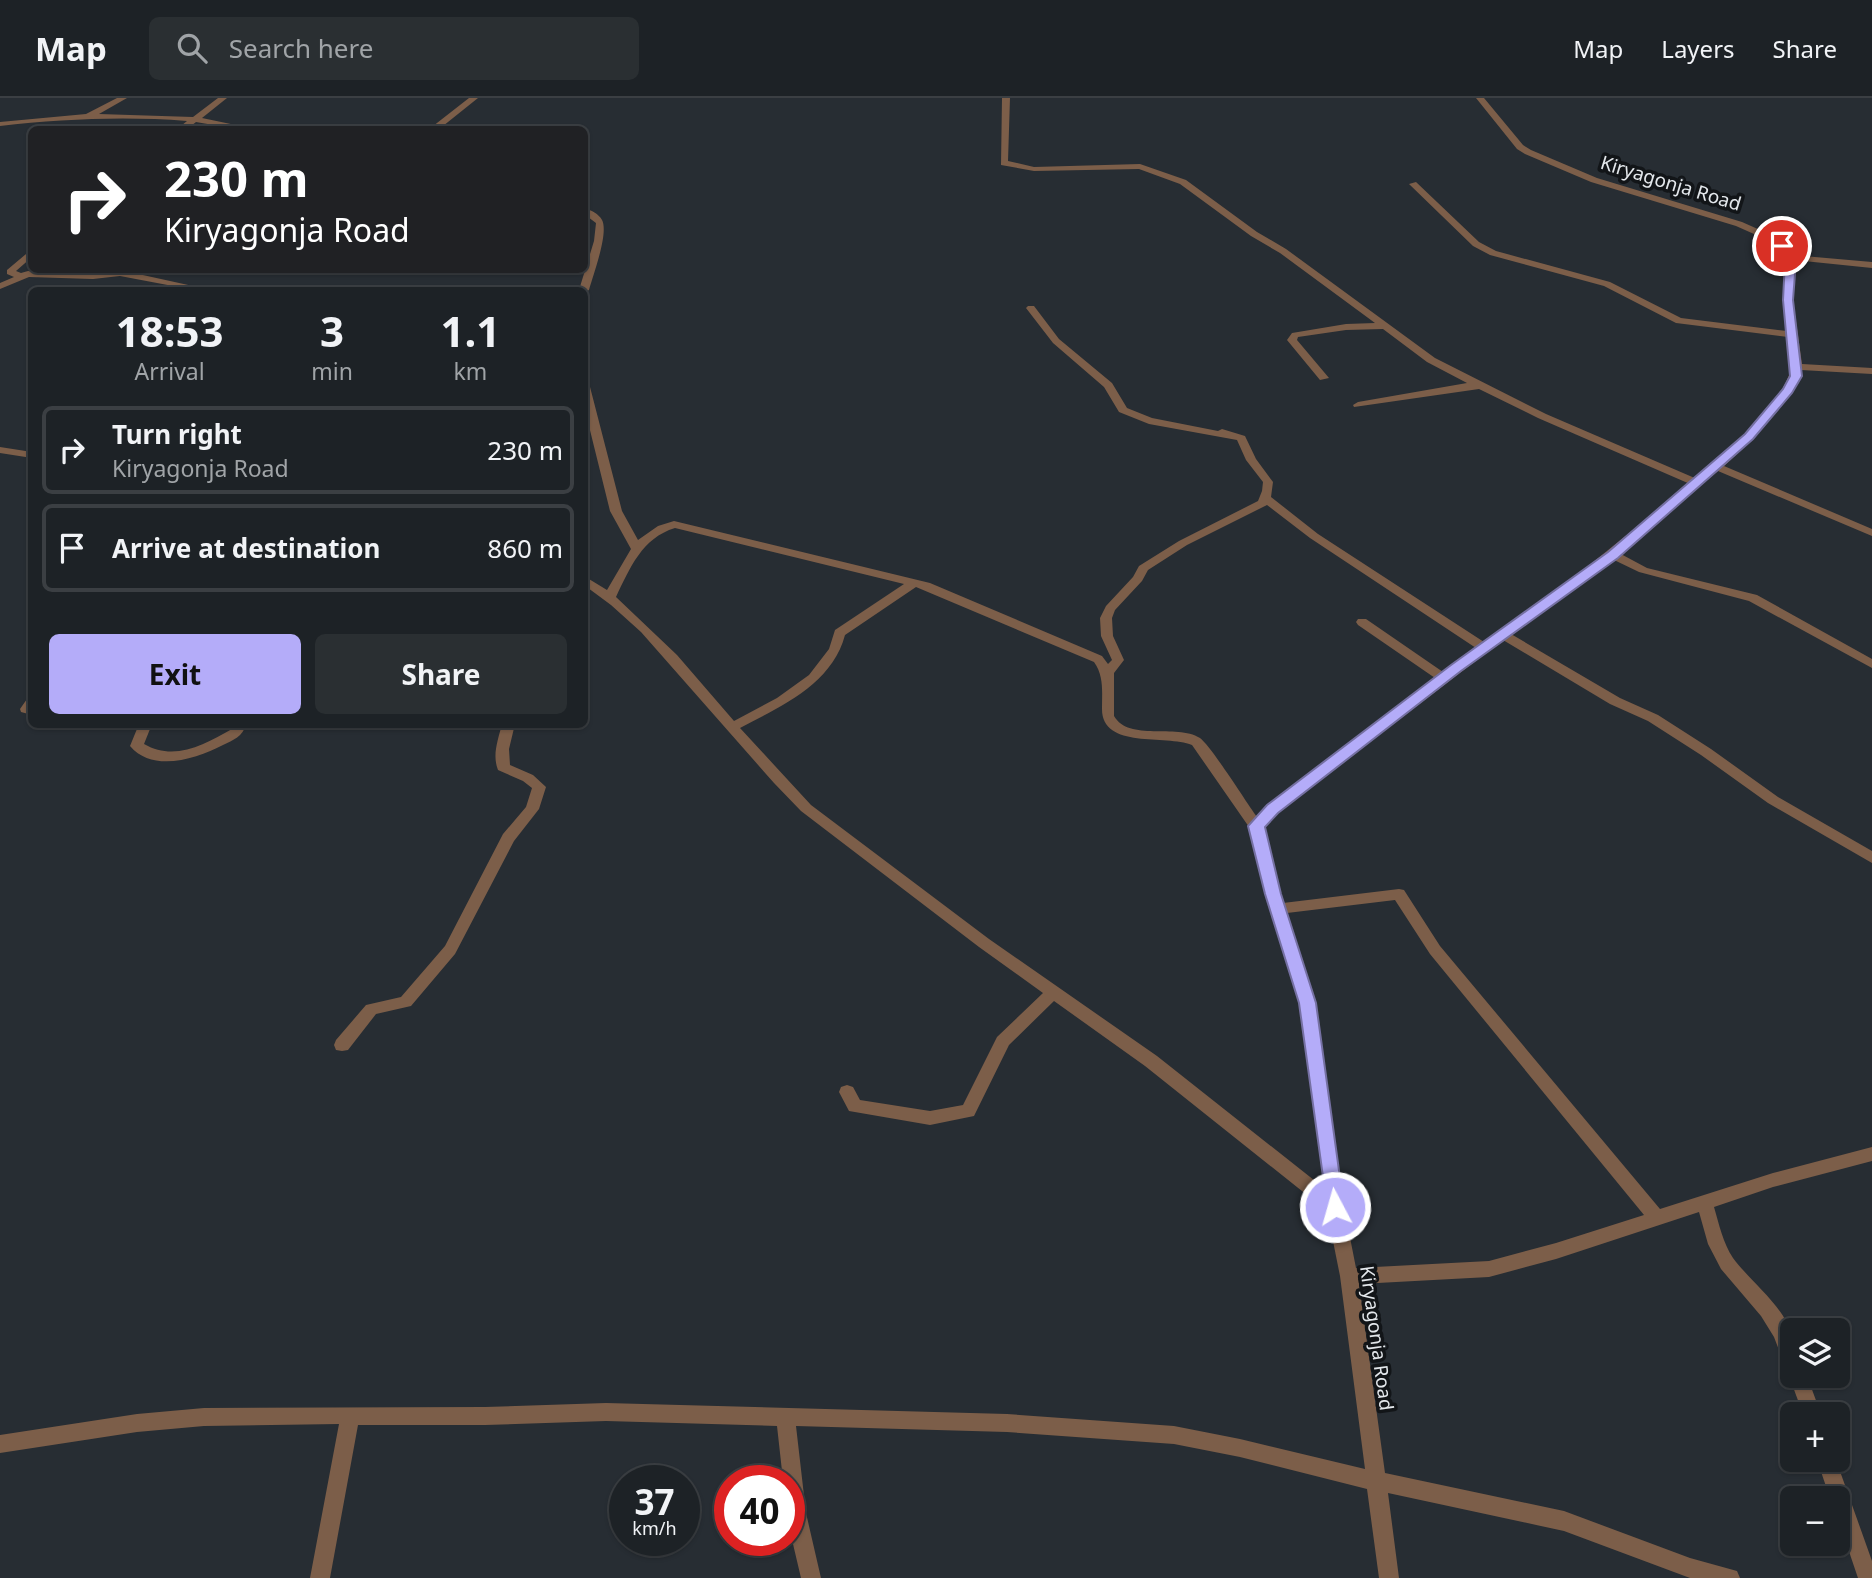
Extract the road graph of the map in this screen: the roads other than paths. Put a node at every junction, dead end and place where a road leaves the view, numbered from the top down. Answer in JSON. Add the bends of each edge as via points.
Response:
{"nodes":[{"id":1,"x":122,"y":98,"type":"edge"},
{"id":2,"x":222,"y":98,"type":"edge"},
{"id":3,"x":474,"y":98,"type":"edge"},
{"id":4,"x":1006,"y":98,"type":"edge"},
{"id":5,"x":1480,"y":98,"type":"edge"},
{"id":6,"x":191,"y":119,"type":"junction"},
{"id":7,"x":1,"y":120,"type":"edge"},
{"id":8,"x":89,"y":120,"type":"junction"},
{"id":9,"x":184,"y":126,"type":"edge"},
{"id":10,"x":239,"y":126,"type":"edge"},
{"id":11,"x":436,"y":126,"type":"edge"},
{"id":12,"x":1413,"y":184,"type":"dead end"},
{"id":13,"x":588,"y":212,"type":"edge"},
{"id":14,"x":28,"y":256,"type":"edge"},
{"id":15,"x":1789,"y":257,"type":"junction"},
{"id":16,"x":1872,"y":265,"type":"edge"},
{"id":17,"x":120,"y":273,"type":"edge"},
{"id":18,"x":120,"y":273,"type":"edge"},
{"id":19,"x":22,"y":277,"type":"junction"},
{"id":20,"x":0,"y":286,"type":"edge"},
{"id":21,"x":191,"y":287,"type":"edge"},
{"id":22,"x":585,"y":287,"type":"edge"},
{"id":23,"x":1031,"y":308,"type":"dead end"},
{"id":24,"x":1384,"y":326,"type":"junction"},
{"id":25,"x":1791,"y":334,"type":"junction"},
{"id":26,"x":1797,"y":367,"type":"junction"},
{"id":27,"x":1872,"y":371,"type":"edge"},
{"id":28,"x":1324,"y":378,"type":"dead end"},
{"id":29,"x":1481,"y":386,"type":"junction"},
{"id":30,"x":588,"y":399,"type":"edge"},
{"id":31,"x":1358,"y":405,"type":"dead end"},
{"id":32,"x":1222,"y":432,"type":"dead end"},
{"id":33,"x":1241,"y":438,"type":"junction"},
{"id":34,"x":0,"y":450,"type":"edge"},
{"id":35,"x":28,"y":454,"type":"edge"},
{"id":36,"x":1716,"y":466,"type":"junction"},
{"id":37,"x":1697,"y":482,"type":"junction"},
{"id":38,"x":1266,"y":499,"type":"junction"},
{"id":39,"x":1872,"y":533,"type":"edge"},
{"id":40,"x":636,"y":548,"type":"junction"},
{"id":41,"x":1613,"y":555,"type":"junction"},
{"id":42,"x":588,"y":584,"type":"edge"},
{"id":43,"x":911,"y":584,"type":"junction"},
{"id":44,"x":610,"y":596,"type":"junction"},
{"id":45,"x":1362,"y":622,"type":"dead end"},
{"id":46,"x":1503,"y":635,"type":"junction"},
{"id":47,"x":1485,"y":648,"type":"junction"},
{"id":48,"x":1872,"y":664,"type":"edge"},
{"id":49,"x":1108,"y":672,"type":"junction"},
{"id":50,"x":1444,"y":678,"type":"junction"},
{"id":51,"x":733,"y":727,"type":"junction"},
{"id":52,"x":144,"y":728,"type":"edge"},
{"id":53,"x":239,"y":728,"type":"edge"},
{"id":54,"x":508,"y":728,"type":"edge"},
{"id":55,"x":1256,"y":826,"type":"junction"},
{"id":56,"x":1872,"y":858,"type":"edge"},
{"id":57,"x":1278,"y":909,"type":"junction"},
{"id":58,"x":1054,"y":992,"type":"junction"},
{"id":59,"x":342,"y":1045,"type":"dead end"},
{"id":60,"x":847,"y":1092,"type":"dead end"},
{"id":61,"x":1872,"y":1154,"type":"edge"},
{"id":62,"x":1705,"y":1205,"type":"junction"},
{"id":63,"x":1335,"y":1207,"type":"junction"},
{"id":64,"x":1658,"y":1219,"type":"junction"},
{"id":65,"x":1349,"y":1276,"type":"junction"},
{"id":66,"x":1780,"y":1330,"type":"edge"},
{"id":67,"x":350,"y":1416,"type":"junction"},
{"id":68,"x":785,"y":1417,"type":"junction"},
{"id":69,"x":0,"y":1444,"type":"edge"},
{"id":70,"x":1831,"y":1472,"type":"edge"},
{"id":71,"x":1376,"y":1480,"type":"junction"},
{"id":72,"x":320,"y":1578,"type":"edge"},
{"id":73,"x":811,"y":1578,"type":"edge"},
{"id":74,"x":1389,"y":1578,"type":"edge"},
{"id":75,"x":1730,"y":1578,"type":"edge"},
{"id":76,"x":1868,"y":1578,"type":"edge"}],
"edges":[{"from":1,"to":8,"type":"street"},
{"from":2,"to":6,"type":"street"},
{"from":3,"to":11,"type":"street"},
{"from":4,"to":24,"type":"street","via":[[1004,163],[1034,169],[1140,166],[1183,182]]},
{"from":5,"to":15,"type":"street","name":"Kiryagonja Road","via":[[1528,152],[1594,180],[1761,232],[1782,246]]},
{"from":6,"to":8,"type":"street"},
{"from":6,"to":9,"type":"street"},
{"from":6,"to":10,"type":"street"},
{"from":7,"to":8,"type":"street"},
{"from":12,"to":25,"type":"street","via":[[1476,244],[1493,253],[1607,284],[1679,321]]},
{"from":13,"to":22,"type":"street","via":[[597,218],[600,231]]},
{"from":14,"to":19,"type":"street","via":[[10,272]]},
{"from":15,"to":16,"type":"street"},
{"from":15,"to":25,"type":"street"},
{"from":17,"to":21,"type":"street"},
{"from":18,"to":19,"type":"street"},
{"from":19,"to":20,"type":"street"},
{"from":23,"to":33,"type":"street","via":[[1056,341],[1108,385],[1124,410],[1149,421]]},
{"from":24,"to":28,"type":"street","via":[[1295,335],[1292,340]]},
{"from":24,"to":29,"type":"street"},
{"from":25,"to":26,"type":"street"},
{"from":26,"to":27,"type":"street"},
{"from":26,"to":36,"type":"street","via":[[1778,403]]},
{"from":29,"to":31,"type":"street"},
{"from":29,"to":37,"type":"street"},
{"from":30,"to":40,"type":"street","via":[[616,511]]},
{"from":32,"to":33,"type":"street"},
{"from":33,"to":38,"type":"street","via":[[1268,482]]},
{"from":34,"to":35,"type":"street"},
{"from":36,"to":37,"type":"street"},
{"from":36,"to":39,"type":"street"},
{"from":37,"to":41,"type":"street"},
{"from":38,"to":47,"type":"street","via":[[1314,536]]},
{"from":38,"to":49,"type":"street","via":[[1143,568],[1106,618],[1107,636],[1118,660]]},
{"from":40,"to":43,"type":"street","via":[[654,530],[685,525]]},
{"from":40,"to":44,"type":"street"},
{"from":41,"to":46,"type":"street"},
{"from":41,"to":48,"type":"street","via":[[1643,570],[1754,598]]},
{"from":42,"to":44,"type":"street"},
{"from":43,"to":49,"type":"street","via":[[926,586],[1098,659]]},
{"from":43,"to":51,"type":"street","via":[[839,633],[839,644],[829,660],[795,693]]},
{"from":44,"to":51,"type":"street"},
{"from":45,"to":50,"type":"street"},
{"from":46,"to":47,"type":"street"},
{"from":46,"to":56,"type":"street","via":[[1615,701],[1653,718],[1773,800]]},
{"from":47,"to":50,"type":"street"},
{"from":49,"to":55,"type":"street","via":[[1108,716],[1113,725],[1197,742]]},
{"from":50,"to":55,"type":"street"},
{"from":51,"to":58,"type":"street","via":[[806,808]]},
{"from":52,"to":53,"type":"street","via":[[137,746],[159,758],[181,757],[212,746]]},
{"from":54,"to":59,"type":"street","via":[[503,767],[539,787],[532,809],[508,838],[450,950],[406,1002],[370,1009]]},
{"from":55,"to":57,"type":"street","name":"Kiryagonja Road"},
{"from":57,"to":63,"type":"street","name":"Kiryagonja Road","via":[[1308,1003]]},
{"from":57,"to":64,"type":"street","via":[[1399,894],[1435,950]]},
{"from":58,"to":60,"type":"street","via":[[1003,1041],[968,1111],[930,1118],[855,1106]]},
{"from":58,"to":63,"type":"street","via":[[1171,1077]]},
{"from":61,"to":62,"type":"street"},
{"from":62,"to":64,"type":"street"},
{"from":62,"to":66,"type":"street","via":[[1727,1264]]},
{"from":63,"to":65,"type":"street","name":"Kiryagonja Road"},
{"from":64,"to":65,"type":"street","via":[[1489,1269]]},
{"from":65,"to":71,"type":"street","name":"Kiryagonja Road"},
{"from":67,"to":68,"type":"street","via":[[606,1412]]},
{"from":67,"to":69,"type":"street","via":[[204,1417],[124,1424]]},
{"from":67,"to":72,"type":"street"},
{"from":68,"to":71,"type":"street","via":[[1007,1423],[1174,1435]]},
{"from":68,"to":73,"type":"street","via":[[796,1513]]},
{"from":70,"to":76,"type":"street"},
{"from":71,"to":74,"type":"street","name":"Kiryagonja Road"},
{"from":71,"to":75,"type":"street","via":[[1564,1521],[1690,1568]]}]}
